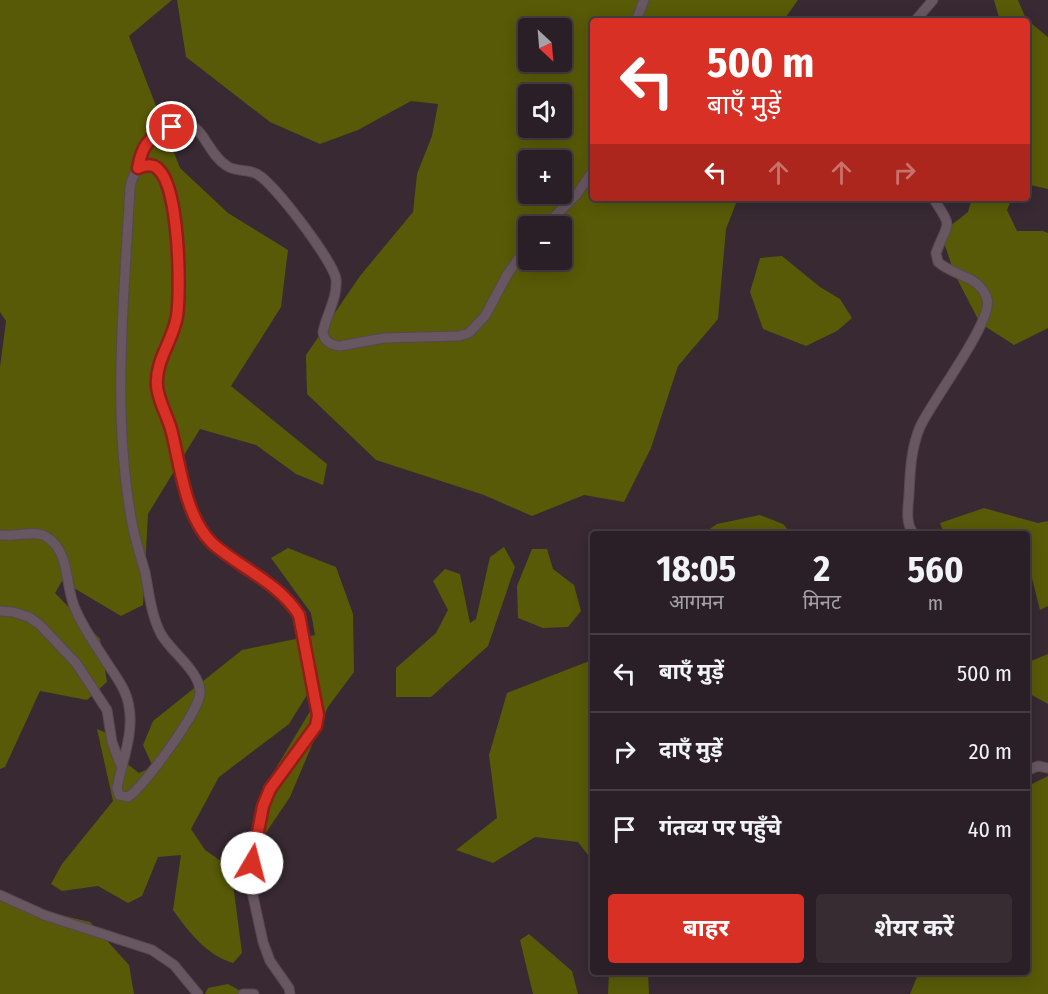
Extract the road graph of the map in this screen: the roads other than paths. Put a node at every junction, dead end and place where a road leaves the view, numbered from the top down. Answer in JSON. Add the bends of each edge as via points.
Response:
{"nodes":[{"id":1,"x":644,"y":0,"type":"edge"},
{"id":2,"x":933,"y":0,"type":"edge"},
{"id":3,"x":637,"y":18,"type":"edge"},
{"id":4,"x":918,"y":18,"type":"edge"},
{"id":5,"x":138,"y":168,"type":"junction"},
{"id":6,"x":590,"y":175,"type":"edge"},
{"id":7,"x":935,"y":201,"type":"edge"},
{"id":8,"x":556,"y":216,"type":"edge"},
{"id":9,"x":518,"y":259,"type":"edge"},
{"id":10,"x":912,"y":531,"type":"edge"},
{"id":11,"x":0,"y":535,"type":"edge"},
{"id":12,"x":0,"y":611,"type":"edge"},
{"id":13,"x":121,"y":766,"type":"junction"},
{"id":14,"x":1048,"y":768,"type":"edge"},
{"id":15,"x":1030,"y":769,"type":"edge"},
{"id":16,"x":0,"y":896,"type":"edge"},
{"id":17,"x":198,"y":994,"type":"edge"},
{"id":18,"x":243,"y":994,"type":"edge"},
{"id":19,"x":254,"y":994,"type":"edge"},
{"id":20,"x":290,"y":994,"type":"edge"}],
"edges":[{"from":1,"to":3,"type":"street"},
{"from":2,"to":4,"type":"street"},
{"from":5,"to":9,"type":"street","via":[[141,151],[149,140],[165,129],[185,124],[196,128],[226,166],[253,172],[264,179],[335,275],[336,290],[323,332],[332,345],[469,333],[485,316]]},
{"from":5,"to":13,"type":"street","via":[[130,188],[120,343],[124,461],[133,526],[158,628],[194,674],[200,693],[198,704],[169,749],[128,797],[119,795],[117,789]]},
{"from":5,"to":20,"type":"street","via":[[150,165],[160,170],[174,208],[178,243],[177,318],[159,361],[157,383],[190,505],[210,541],[294,606],[303,629],[318,720],[270,789],[263,806],[251,887],[267,952]]},
{"from":6,"to":8,"type":"street","via":[[578,195]]},
{"from":7,"to":10,"type":"street","via":[[949,223],[936,258],[982,288],[989,306],[920,428],[911,464],[908,512]]},
{"from":11,"to":13,"type":"street","via":[[39,533],[47,537],[64,560],[75,608],[118,678],[129,704],[129,731]]},
{"from":12,"to":13,"type":"street","via":[[30,617],[76,663],[109,715],[111,742]]},
{"from":14,"to":15,"type":"street"},
{"from":16,"to":17,"type":"street","via":[[44,915],[152,950],[174,965]]},
{"from":18,"to":19,"type":"street"}]}
